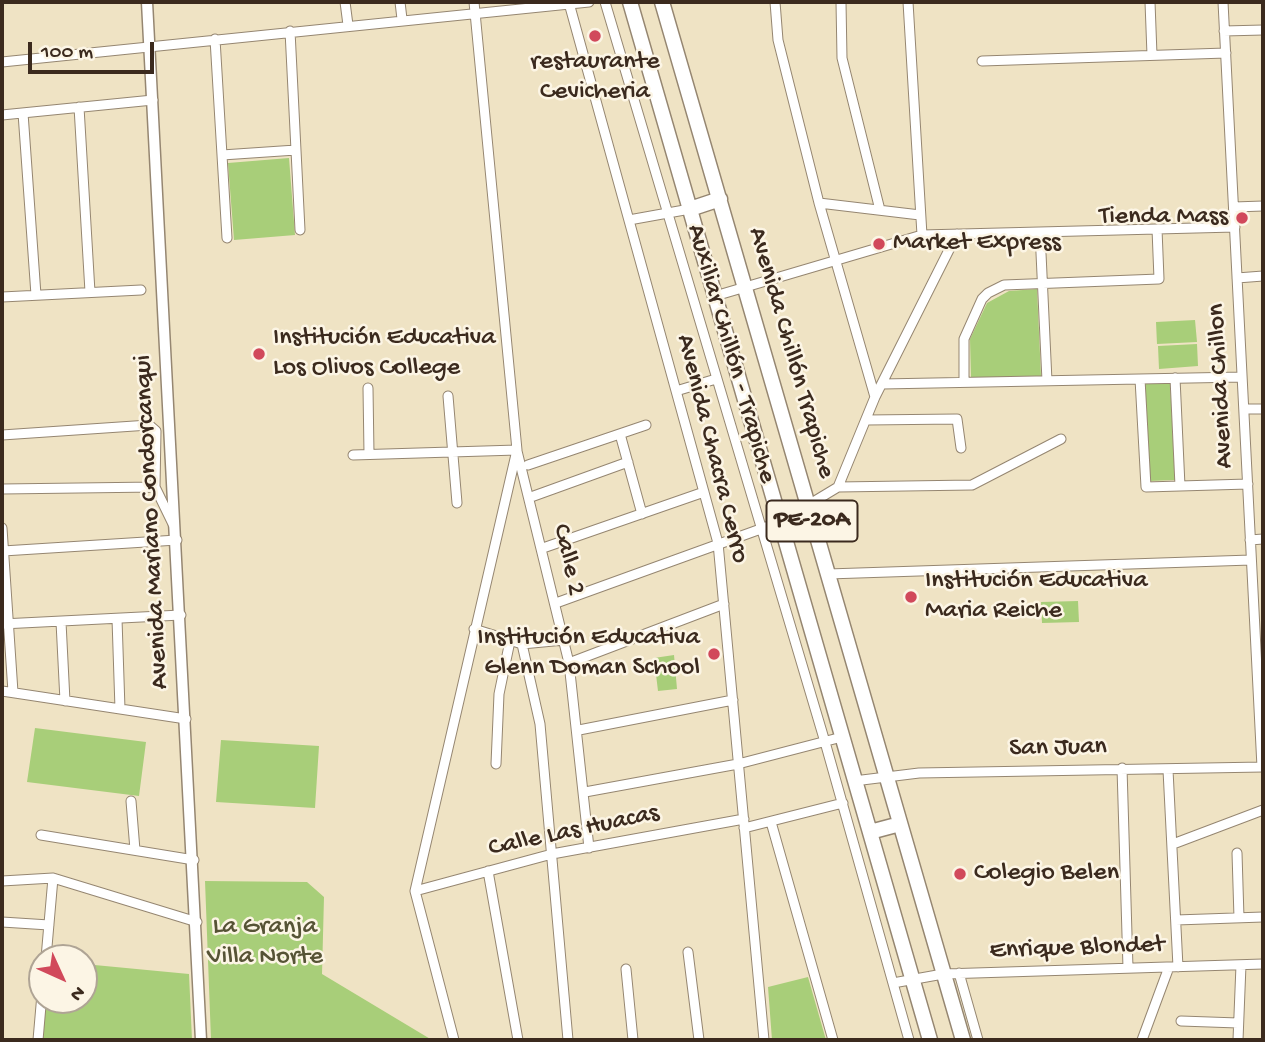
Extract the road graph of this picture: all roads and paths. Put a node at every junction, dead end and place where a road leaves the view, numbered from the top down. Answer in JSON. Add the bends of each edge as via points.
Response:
{"nodes":[{"id":1,"x":147,"y":2,"type":"edge"},
{"id":2,"x":345,"y":2,"type":"edge"},
{"id":3,"x":400,"y":2,"type":"edge"},
{"id":4,"x":589,"y":2,"type":"edge"},
{"id":5,"x":605,"y":2,"type":"edge"},
{"id":6,"x":630,"y":2,"type":"edge"},
{"id":7,"x":662,"y":2,"type":"edge"},
{"id":8,"x":775,"y":2,"type":"edge"},
{"id":9,"x":841,"y":2,"type":"edge"},
{"id":10,"x":908,"y":2,"type":"edge"},
{"id":11,"x":1150,"y":2,"type":"edge"},
{"id":12,"x":1223,"y":2,"type":"edge"},
{"id":13,"x":541,"y":3,"type":"edge"},
{"id":14,"x":569,"y":3,"type":"edge"},
{"id":15,"x":475,"y":7,"type":"edge"},
{"id":16,"x":402,"y":19,"type":"junction"},
{"id":17,"x":348,"y":25,"type":"junction"},
{"id":18,"x":1263,"y":30,"type":"edge"},
{"id":19,"x":290,"y":31,"type":"junction"},
{"id":20,"x":1224,"y":31,"type":"junction"},
{"id":21,"x":215,"y":39,"type":"junction"},
{"id":22,"x":150,"y":46,"type":"junction"},
{"id":23,"x":1226,"y":53,"type":"junction"},
{"id":24,"x":1152,"y":55,"type":"junction"},
{"id":25,"x":982,"y":61,"type":"dead end"},
{"id":26,"x":2,"y":62,"type":"edge"},
{"id":27,"x":153,"y":100,"type":"junction"},
{"id":28,"x":79,"y":107,"type":"junction"},
{"id":29,"x":23,"y":113,"type":"junction"},
{"id":30,"x":2,"y":115,"type":"edge"},
{"id":31,"x":296,"y":150,"type":"junction"},
{"id":32,"x":222,"y":155,"type":"junction"},
{"id":33,"x":720,"y":199,"type":"junction"},
{"id":34,"x":820,"y":203,"type":"junction"},
{"id":35,"x":1263,"y":206,"type":"edge"},
{"id":36,"x":1234,"y":207,"type":"junction"},
{"id":37,"x":690,"y":209,"type":"junction"},
{"id":38,"x":880,"y":210,"type":"junction"},
{"id":39,"x":667,"y":213,"type":"junction"},
{"id":40,"x":920,"y":215,"type":"junction"},
{"id":41,"x":629,"y":220,"type":"junction"},
{"id":42,"x":1235,"y":227,"type":"junction"},
{"id":43,"x":1157,"y":229,"type":"junction"},
{"id":44,"x":300,"y":230,"type":"dead end"},
{"id":45,"x":1041,"y":232,"type":"junction"},
{"id":46,"x":957,"y":234,"type":"junction"},
{"id":47,"x":922,"y":235,"type":"junction"},
{"id":48,"x":226,"y":238,"type":"dead end"},
{"id":49,"x":837,"y":261,"type":"junction"},
{"id":50,"x":1263,"y":276,"type":"edge"},
{"id":51,"x":1237,"y":278,"type":"junction"},
{"id":52,"x":1043,"y":282,"type":"junction"},
{"id":53,"x":745,"y":288,"type":"junction"},
{"id":54,"x":141,"y":289,"type":"dead end"},
{"id":55,"x":90,"y":292,"type":"junction"},
{"id":56,"x":36,"y":295,"type":"junction"},
{"id":57,"x":715,"y":296,"type":"junction"},
{"id":58,"x":2,"y":297,"type":"edge"},
{"id":59,"x":1242,"y":377,"type":"junction"},
{"id":60,"x":716,"y":379,"type":"junction"},
{"id":61,"x":1140,"y":379,"type":"junction"},
{"id":62,"x":1175,"y":379,"type":"junction"},
{"id":63,"x":1047,"y":381,"type":"junction"},
{"id":64,"x":964,"y":382,"type":"junction"},
{"id":65,"x":882,"y":384,"type":"junction"},
{"id":66,"x":368,"y":388,"type":"dead end"},
{"id":67,"x":676,"y":391,"type":"junction"},
{"id":68,"x":448,"y":396,"type":"dead end"},
{"id":69,"x":875,"y":397,"type":"junction"},
{"id":70,"x":1263,"y":408,"type":"edge"},
{"id":71,"x":1244,"y":409,"type":"junction"},
{"id":72,"x":867,"y":420,"type":"junction"},
{"id":73,"x":646,"y":425,"type":"dead end"},
{"id":74,"x":620,"y":434,"type":"junction"},
{"id":75,"x":2,"y":435,"type":"edge"},
{"id":76,"x":1061,"y":439,"type":"dead end"},
{"id":77,"x":961,"y":448,"type":"dead end"},
{"id":78,"x":517,"y":450,"type":"junction"},
{"id":79,"x":453,"y":452,"type":"junction"},
{"id":80,"x":369,"y":454,"type":"junction"},
{"id":81,"x":354,"y":455,"type":"dead end"},
{"id":82,"x":628,"y":463,"type":"junction"},
{"id":83,"x":528,"y":465,"type":"dead end"},
{"id":84,"x":1248,"y":484,"type":"junction"},
{"id":85,"x":1180,"y":486,"type":"junction"},
{"id":86,"x":155,"y":487,"type":"junction"},
{"id":87,"x":838,"y":487,"type":"junction"},
{"id":88,"x":2,"y":489,"type":"edge"},
{"id":89,"x":704,"y":492,"type":"junction"},
{"id":90,"x":531,"y":497,"type":"junction"},
{"id":91,"x":457,"y":503,"type":"dead end"},
{"id":92,"x":808,"y":505,"type":"junction"},
{"id":93,"x":642,"y":514,"type":"junction"},
{"id":94,"x":780,"y":522,"type":"junction"},
{"id":95,"x":2,"y":528,"type":"edge"},
{"id":96,"x":760,"y":529,"type":"junction"},
{"id":97,"x":176,"y":536,"type":"junction"},
{"id":98,"x":1263,"y":539,"type":"edge"},
{"id":99,"x":1250,"y":540,"type":"junction"},
{"id":100,"x":718,"y":543,"type":"junction"},
{"id":101,"x":543,"y":548,"type":"junction"},
{"id":102,"x":3,"y":551,"type":"edge"},
{"id":103,"x":1251,"y":560,"type":"junction"},
{"id":104,"x":828,"y":574,"type":"junction"},
{"id":105,"x":555,"y":603,"type":"junction"},
{"id":106,"x":724,"y":604,"type":"junction"},
{"id":107,"x":181,"y":615,"type":"junction"},
{"id":108,"x":117,"y":619,"type":"junction"},
{"id":109,"x":61,"y":622,"type":"junction"},
{"id":110,"x":5,"y":625,"type":"edge"},
{"id":111,"x":474,"y":629,"type":"junction"},
{"id":112,"x":564,"y":640,"type":"junction"},
{"id":113,"x":510,"y":641,"type":"junction"},
{"id":114,"x":522,"y":644,"type":"junction"},
{"id":115,"x":569,"y":663,"type":"junction"},
{"id":116,"x":1260,"y":666,"type":"edge"},
{"id":117,"x":2,"y":691,"type":"edge"},
{"id":118,"x":13,"y":692,"type":"junction"},
{"id":119,"x":733,"y":700,"type":"junction"},
{"id":120,"x":65,"y":701,"type":"junction"},
{"id":121,"x":120,"y":709,"type":"junction"},
{"id":122,"x":186,"y":719,"type":"junction"},
{"id":123,"x":579,"y":730,"type":"junction"},
{"id":124,"x":842,"y":737,"type":"junction"},
{"id":125,"x":825,"y":742,"type":"junction"},
{"id":126,"x":496,"y":764,"type":"dead end"},
{"id":127,"x":738,"y":764,"type":"junction"},
{"id":128,"x":1263,"y":767,"type":"edge"},
{"id":129,"x":1122,"y":768,"type":"junction"},
{"id":130,"x":1168,"y":770,"type":"junction"},
{"id":131,"x":886,"y":776,"type":"junction"},
{"id":132,"x":854,"y":781,"type":"junction"},
{"id":133,"x":585,"y":792,"type":"junction"},
{"id":134,"x":131,"y":801,"type":"dead end"},
{"id":135,"x":843,"y":803,"type":"junction"},
{"id":136,"x":1263,"y":810,"type":"edge"},
{"id":137,"x":771,"y":822,"type":"junction"},
{"id":138,"x":744,"y":823,"type":"junction"},
{"id":139,"x":900,"y":824,"type":"junction"},
{"id":140,"x":870,"y":832,"type":"junction"},
{"id":141,"x":41,"y":835,"type":"dead end"},
{"id":142,"x":1172,"y":844,"type":"junction"},
{"id":143,"x":589,"y":848,"type":"junction"},
{"id":144,"x":135,"y":850,"type":"junction"},
{"id":145,"x":1237,"y":853,"type":"dead end"},
{"id":146,"x":552,"y":854,"type":"junction"},
{"id":147,"x":194,"y":860,"type":"junction"},
{"id":148,"x":488,"y":870,"type":"junction"},
{"id":149,"x":53,"y":878,"type":"junction"},
{"id":150,"x":2,"y":881,"type":"edge"},
{"id":151,"x":415,"y":891,"type":"junction"},
{"id":152,"x":1239,"y":918,"type":"junction"},
{"id":153,"x":1263,"y":918,"type":"edge"},
{"id":154,"x":1176,"y":920,"type":"junction"},
{"id":155,"x":2,"y":922,"type":"edge"},
{"id":156,"x":197,"y":922,"type":"junction"},
{"id":157,"x":49,"y":925,"type":"junction"},
{"id":158,"x":47,"y":944,"type":"edge"},
{"id":159,"x":688,"y":953,"type":"dead end"},
{"id":160,"x":1263,"y":964,"type":"edge"},
{"id":161,"x":1241,"y":965,"type":"junction"},
{"id":162,"x":1173,"y":967,"type":"junction"},
{"id":163,"x":1128,"y":968,"type":"junction"},
{"id":164,"x":626,"y":969,"type":"dead end"},
{"id":165,"x":943,"y":974,"type":"junction"},
{"id":166,"x":959,"y":974,"type":"junction"},
{"id":167,"x":912,"y":978,"type":"junction"},
{"id":168,"x":893,"y":983,"type":"junction"},
{"id":169,"x":40,"y":1014,"type":"edge"},
{"id":170,"x":1181,"y":1021,"type":"dead end"},
{"id":171,"x":1238,"y":1023,"type":"junction"},
{"id":172,"x":37,"y":1040,"type":"edge"},
{"id":173,"x":201,"y":1040,"type":"edge"},
{"id":174,"x":454,"y":1040,"type":"edge"},
{"id":175,"x":518,"y":1040,"type":"edge"},
{"id":176,"x":568,"y":1040,"type":"edge"},
{"id":177,"x":633,"y":1040,"type":"edge"},
{"id":178,"x":699,"y":1040,"type":"edge"},
{"id":179,"x":764,"y":1040,"type":"edge"},
{"id":180,"x":833,"y":1040,"type":"edge"},
{"id":181,"x":909,"y":1040,"type":"edge"},
{"id":182,"x":930,"y":1040,"type":"edge"},
{"id":183,"x":962,"y":1040,"type":"edge"},
{"id":184,"x":978,"y":1040,"type":"edge"},
{"id":185,"x":1142,"y":1040,"type":"edge"},
{"id":186,"x":1238,"y":1040,"type":"edge"}],
"edges":[{"from":1,"to":22,"type":"street","name":"Avenida Mariano Condorcanqui"},
{"from":2,"to":17,"type":"street"},
{"from":3,"to":16,"type":"street"},
{"from":4,"to":14,"type":"street"},
{"from":5,"to":39,"type":"street","name":"Auxiliar Chillón - Trapiche"},
{"from":6,"to":37,"type":"main road","number":"PE-20A"},
{"from":7,"to":33,"type":"main road","name":"Avenida Chillón Trapiche","number":"PE-20A"},
{"from":8,"to":34,"type":"street","via":[[778,40]]},
{"from":9,"to":38,"type":"street","via":[[842,58]]},
{"from":10,"to":40,"type":"street"},
{"from":11,"to":24,"type":"street"},
{"from":12,"to":20,"type":"street","name":"Avenida Chillon"},
{"from":13,"to":14,"type":"street"},
{"from":13,"to":15,"type":"street"},
{"from":14,"to":41,"type":"street","name":"Avenida Chacra Cerro"},
{"from":15,"to":16,"type":"street"},
{"from":15,"to":78,"type":"street"},
{"from":16,"to":17,"type":"street"},
{"from":17,"to":19,"type":"street"},
{"from":18,"to":20,"type":"street"},
{"from":19,"to":21,"type":"street"},
{"from":19,"to":31,"type":"street"},
{"from":20,"to":23,"type":"street","name":"Avenida Chillon"},
{"from":21,"to":22,"type":"street"},
{"from":21,"to":32,"type":"street"},
{"from":22,"to":26,"type":"street"},
{"from":22,"to":27,"type":"street","name":"Avenida Mariano Condorcanqui"},
{"from":23,"to":24,"type":"street"},
{"from":23,"to":36,"type":"street","name":"Avenida Chillon"},
{"from":24,"to":25,"type":"street"},
{"from":27,"to":28,"type":"street"},
{"from":27,"to":97,"type":"street","name":"Avenida Mariano Condorcanqui"},
{"from":28,"to":29,"type":"street"},
{"from":28,"to":55,"type":"street"},
{"from":29,"to":30,"type":"street"},
{"from":29,"to":56,"type":"street"},
{"from":31,"to":32,"type":"street"},
{"from":31,"to":44,"type":"street"},
{"from":32,"to":48,"type":"street"},
{"from":33,"to":37,"type":"main road"},
{"from":33,"to":53,"type":"main road","name":"Avenida Chillón Trapiche","number":"PE-20A"},
{"from":34,"to":38,"type":"street"},
{"from":34,"to":49,"type":"street"},
{"from":35,"to":36,"type":"street"},
{"from":36,"to":42,"type":"street","name":"Avenida Chillon"},
{"from":37,"to":39,"type":"street"},
{"from":37,"to":57,"type":"main road","number":"PE-20A"},
{"from":38,"to":40,"type":"street"},
{"from":39,"to":41,"type":"street"},
{"from":39,"to":60,"type":"street","name":"Auxiliar Chillón - Trapiche"},
{"from":40,"to":47,"type":"street"},
{"from":41,"to":67,"type":"street","name":"Avenida Chacra Cerro"},
{"from":42,"to":43,"type":"street"},
{"from":42,"to":51,"type":"street","name":"Avenida Chillon"},
{"from":43,"to":45,"type":"street"},
{"from":43,"to":52,"type":"street","via":[[1158,279]]},
{"from":45,"to":46,"type":"street"},
{"from":45,"to":52,"type":"street"},
{"from":46,"to":47,"type":"street"},
{"from":46,"to":65,"type":"street"},
{"from":47,"to":49,"type":"street"},
{"from":49,"to":53,"type":"street"},
{"from":49,"to":69,"type":"street"},
{"from":50,"to":51,"type":"street"},
{"from":51,"to":59,"type":"street","name":"Avenida Chillon"},
{"from":52,"to":63,"type":"street"},
{"from":52,"to":64,"type":"street","via":[[1004,285],[982,299],[964,339]]},
{"from":53,"to":57,"type":"street"},
{"from":53,"to":92,"type":"main road","name":"Avenida Chillón Trapiche","number":"PE-20A"},
{"from":54,"to":55,"type":"street"},
{"from":55,"to":56,"type":"street"},
{"from":56,"to":58,"type":"street"},
{"from":57,"to":94,"type":"main road","number":"PE-20A"},
{"from":59,"to":62,"type":"street"},
{"from":59,"to":71,"type":"street","name":"Avenida Chillon"},
{"from":60,"to":67,"type":"street"},
{"from":60,"to":96,"type":"street","name":"Auxiliar Chillón - Trapiche"},
{"from":61,"to":62,"type":"street"},
{"from":61,"to":63,"type":"street"},
{"from":61,"to":85,"type":"street","via":[[1146,487]]},
{"from":62,"to":85,"type":"street"},
{"from":63,"to":64,"type":"street"},
{"from":64,"to":65,"type":"street"},
{"from":65,"to":69,"type":"street"},
{"from":66,"to":80,"type":"street"},
{"from":67,"to":89,"type":"street","name":"Avenida Chacra Cerro"},
{"from":68,"to":79,"type":"street"},
{"from":69,"to":72,"type":"street"},
{"from":70,"to":71,"type":"street"},
{"from":71,"to":84,"type":"street","name":"Avenida Chillon"},
{"from":72,"to":77,"type":"street","via":[[957,419]]},
{"from":72,"to":87,"type":"street"},
{"from":73,"to":74,"type":"street"},
{"from":74,"to":82,"type":"street"},
{"from":74,"to":83,"type":"street"},
{"from":75,"to":86,"type":"street","via":[[149,425],[156,430]]},
{"from":76,"to":87,"type":"street","via":[[972,485]]},
{"from":78,"to":79,"type":"street"},
{"from":78,"to":90,"type":"street","name":"Calle 2"},
{"from":78,"to":111,"type":"street"},
{"from":79,"to":80,"type":"street"},
{"from":79,"to":91,"type":"street"},
{"from":80,"to":81,"type":"street"},
{"from":82,"to":90,"type":"street"},
{"from":82,"to":93,"type":"street"},
{"from":84,"to":85,"type":"street"},
{"from":84,"to":99,"type":"street","name":"Avenida Chillon"},
{"from":86,"to":88,"type":"street"},
{"from":86,"to":97,"type":"street"},
{"from":87,"to":92,"type":"street"},
{"from":89,"to":93,"type":"street"},
{"from":89,"to":100,"type":"street","name":"Avenida Chacra Cerro"},
{"from":90,"to":101,"type":"street","name":"Calle 2"},
{"from":92,"to":94,"type":"street"},
{"from":92,"to":104,"type":"main road","name":"Avenida Chillón Trapiche","number":"PE-20A"},
{"from":93,"to":101,"type":"street"},
{"from":94,"to":96,"type":"street"},
{"from":94,"to":124,"type":"main road","number":"PE-20A"},
{"from":95,"to":102,"type":"street"},
{"from":96,"to":100,"type":"street"},
{"from":96,"to":125,"type":"street","name":"Auxiliar Chillón - Trapiche"},
{"from":97,"to":102,"type":"street"},
{"from":97,"to":107,"type":"street","name":"Avenida Mariano Condorcanqui"},
{"from":98,"to":99,"type":"street"},
{"from":99,"to":103,"type":"street","name":"Avenida Chillon"},
{"from":100,"to":105,"type":"street"},
{"from":100,"to":106,"type":"street","name":"Avenida Chacra Cerro"},
{"from":101,"to":105,"type":"street","name":"Calle 2"},
{"from":102,"to":110,"type":"street"},
{"from":103,"to":104,"type":"street"},
{"from":103,"to":116,"type":"street","name":"Avenida Chillon"},
{"from":104,"to":131,"type":"main road","name":"Avenida Chillón Trapiche","number":"PE-20A"},
{"from":105,"to":112,"type":"street","name":"Calle 2"},
{"from":106,"to":115,"type":"street"},
{"from":106,"to":119,"type":"street","name":"Avenida Chacra Cerro"},
{"from":107,"to":108,"type":"street"},
{"from":107,"to":122,"type":"street","name":"Avenida Mariano Condorcanqui"},
{"from":108,"to":109,"type":"street"},
{"from":108,"to":121,"type":"street"},
{"from":109,"to":110,"type":"street"},
{"from":109,"to":120,"type":"street"},
{"from":110,"to":118,"type":"street"},
{"from":111,"to":113,"type":"street"},
{"from":111,"to":151,"type":"street"},
{"from":112,"to":114,"type":"street"},
{"from":112,"to":115,"type":"street","name":"Calle 2"},
{"from":113,"to":114,"type":"street"},
{"from":113,"to":126,"type":"street","via":[[499,694]]},
{"from":114,"to":146,"type":"street","via":[[540,724]]},
{"from":115,"to":123,"type":"street","name":"Calle 2"},
{"from":116,"to":128,"type":"street","name":"Avenida Chillon"},
{"from":117,"to":118,"type":"street"},
{"from":118,"to":120,"type":"street"},
{"from":119,"to":123,"type":"street"},
{"from":119,"to":127,"type":"street","name":"Avenida Chacra Cerro"},
{"from":120,"to":121,"type":"street"},
{"from":121,"to":122,"type":"street"},
{"from":122,"to":147,"type":"street","name":"Avenida Mariano Condorcanqui"},
{"from":123,"to":133,"type":"street","name":"Calle 2"},
{"from":124,"to":125,"type":"street"},
{"from":124,"to":132,"type":"main road","number":"PE-20A"},
{"from":125,"to":127,"type":"street"},
{"from":125,"to":135,"type":"street","name":"Auxiliar Chillón - Trapiche"},
{"from":127,"to":133,"type":"street"},
{"from":127,"to":138,"type":"street","name":"Avenida Chacra Cerro"},
{"from":128,"to":130,"type":"street","name":"San Juan"},
{"from":129,"to":130,"type":"street","name":"San Juan"},
{"from":129,"to":131,"type":"street","name":"San Juan"},
{"from":129,"to":163,"type":"street"},
{"from":130,"to":142,"type":"street"},
{"from":131,"to":132,"type":"street","name":"San Juan"},
{"from":131,"to":139,"type":"main road","name":"Avenida Chillón Trapiche","number":"PE-20A"},
{"from":132,"to":140,"type":"main road","number":"PE-20A"},
{"from":133,"to":143,"type":"street","name":"Calle 2"},
{"from":134,"to":144,"type":"street"},
{"from":135,"to":137,"type":"street","name":"Calle Las Huacas"},
{"from":135,"to":168,"type":"street","name":"Auxiliar Chillón - Trapiche"},
{"from":136,"to":142,"type":"street"},
{"from":137,"to":138,"type":"street","name":"Calle Las Huacas"},
{"from":137,"to":180,"type":"street"},
{"from":138,"to":143,"type":"street","name":"Calle Las Huacas"},
{"from":138,"to":179,"type":"street","name":"Avenida Chacra Cerro"},
{"from":139,"to":140,"type":"main road"},
{"from":139,"to":165,"type":"main road","name":"Avenida Chillón Trapiche","number":"PE-20A"},
{"from":140,"to":167,"type":"main road","number":"PE-20A"},
{"from":141,"to":144,"type":"street"},
{"from":142,"to":154,"type":"street"},
{"from":143,"to":146,"type":"street","name":"Calle Las Huacas"},
{"from":144,"to":147,"type":"street"},
{"from":145,"to":152,"type":"street"},
{"from":146,"to":148,"type":"street","name":"Calle Las Huacas"},
{"from":146,"to":176,"type":"street"},
{"from":147,"to":156,"type":"street","name":"Avenida Mariano Condorcanqui"},
{"from":148,"to":151,"type":"street","name":"Calle Las Huacas"},
{"from":148,"to":175,"type":"street"},
{"from":149,"to":150,"type":"street"},
{"from":149,"to":156,"type":"street"},
{"from":149,"to":157,"type":"street"},
{"from":151,"to":174,"type":"street"},
{"from":152,"to":153,"type":"street"},
{"from":152,"to":154,"type":"street"},
{"from":154,"to":162,"type":"street"},
{"from":155,"to":157,"type":"street"},
{"from":156,"to":173,"type":"street","name":"Avenida Mariano Condorcanqui"},
{"from":157,"to":158,"type":"street"},
{"from":159,"to":178,"type":"street"},
{"from":160,"to":161,"type":"street","name":"Enrique Blondet"},
{"from":161,"to":162,"type":"street","name":"Enrique Blondet"},
{"from":161,"to":171,"type":"street"},
{"from":162,"to":163,"type":"street","name":"Enrique Blondet"},
{"from":162,"to":185,"type":"street"},
{"from":163,"to":166,"type":"street","name":"Enrique Blondet"},
{"from":164,"to":177,"type":"street"},
{"from":165,"to":166,"type":"street","name":"Enrique Blondet"},
{"from":165,"to":167,"type":"street","name":"Enrique Blondet"},
{"from":165,"to":183,"type":"main road","name":"Avenida Chillón Trapiche","number":"PE-20A"},
{"from":166,"to":184,"type":"street"},
{"from":167,"to":168,"type":"street","name":"Enrique Blondet"},
{"from":167,"to":182,"type":"main road","number":"PE-20A"},
{"from":168,"to":181,"type":"street","name":"Auxiliar Chillón - Trapiche"},
{"from":169,"to":172,"type":"street"},
{"from":170,"to":171,"type":"street"},
{"from":171,"to":186,"type":"street"}]}
